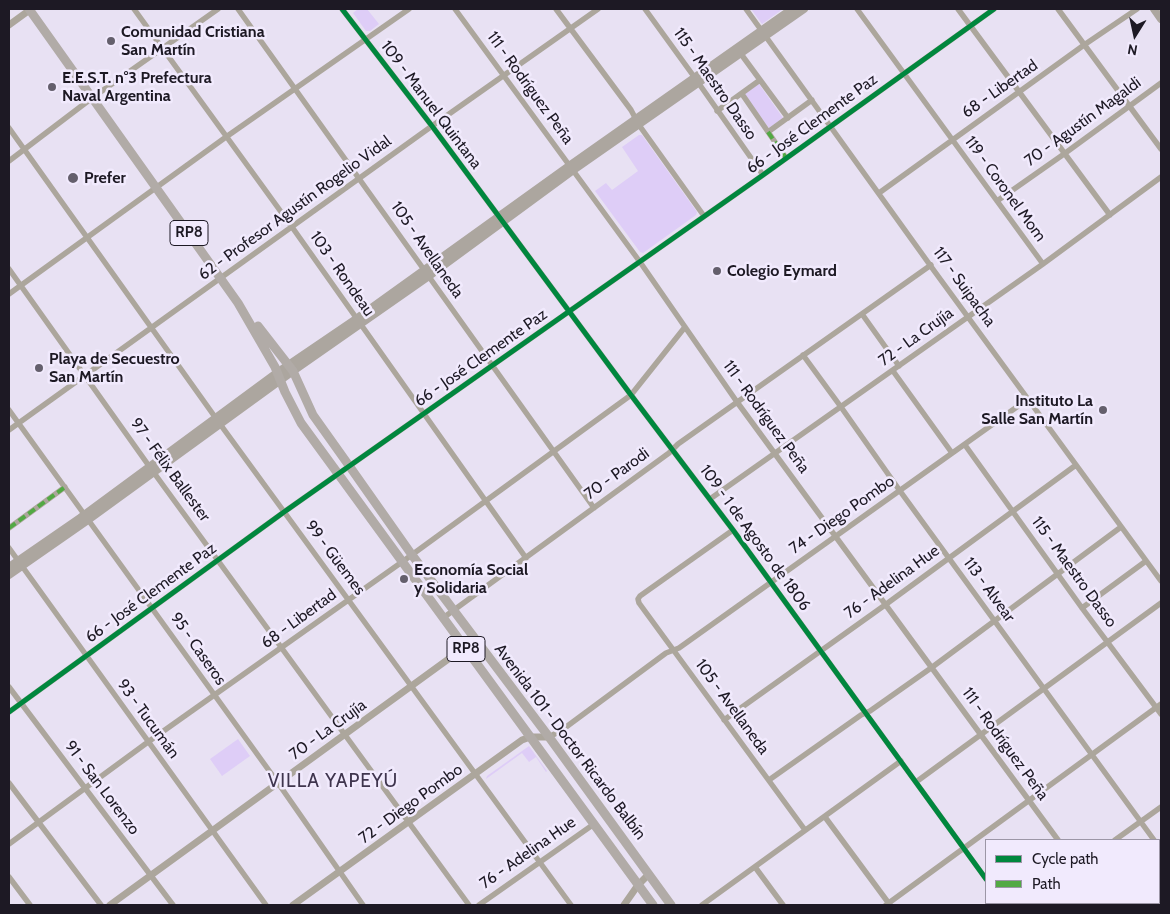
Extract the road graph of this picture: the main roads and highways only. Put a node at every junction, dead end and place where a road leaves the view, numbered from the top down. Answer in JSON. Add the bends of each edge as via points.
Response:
{"nodes":[{"id":1,"x":30,"y":9,"type":"edge"},
{"id":2,"x":792,"y":9,"type":"edge"},
{"id":3,"x":804,"y":9,"type":"edge"},
{"id":4,"x":1154,"y":9,"type":"edge"},
{"id":5,"x":1161,"y":19,"type":"edge"},
{"id":6,"x":764,"y":34,"type":"junction"},
{"id":7,"x":697,"y":81,"type":"junction"},
{"id":8,"x":238,"y":303,"type":"junction"},
{"id":9,"x":291,"y":368,"type":"junction"},
{"id":10,"x":279,"y":376,"type":"junction"},
{"id":11,"x":19,"y":564,"type":"junction"},
{"id":12,"x":9,"y":567,"type":"edge"},
{"id":13,"x":9,"y":575,"type":"edge"},
{"id":14,"x":653,"y":905,"type":"edge"},
{"id":15,"x":671,"y":905,"type":"edge"}],
"edges":[{"from":1,"to":8,"type":"main road","name":"Avenida 101 - Doctor Ricardo Balbín","number":"RP8"},
{"from":2,"to":6,"type":"main road"},
{"from":3,"to":6,"type":"main road"},
{"from":4,"to":5,"type":"main road"},
{"from":6,"to":7,"type":"main road"},
{"from":6,"to":7,"type":"main road","via":[[741,54]]},
{"from":7,"to":9,"type":"main road"},
{"from":8,"to":9,"type":"main road","name":"Avenida 101 - Doctor Ricardo Balbín","number":"RP8"},
{"from":8,"to":10,"type":"main road","name":"Avenida 101 - Doctor Ricardo Balbín","number":"RP8"},
{"from":9,"to":10,"type":"main road"},
{"from":9,"to":15,"type":"main road","name":"Avenida 101 - Doctor Ricardo Balbín","number":"RP8","via":[[313,415]]},
{"from":10,"to":11,"type":"main road"},
{"from":10,"to":14,"type":"main road","name":"Avenida 101 - Doctor Ricardo Balbín","number":"RP8","via":[[298,420]]},
{"from":11,"to":12,"type":"main road"},
{"from":11,"to":13,"type":"main road"}]}
